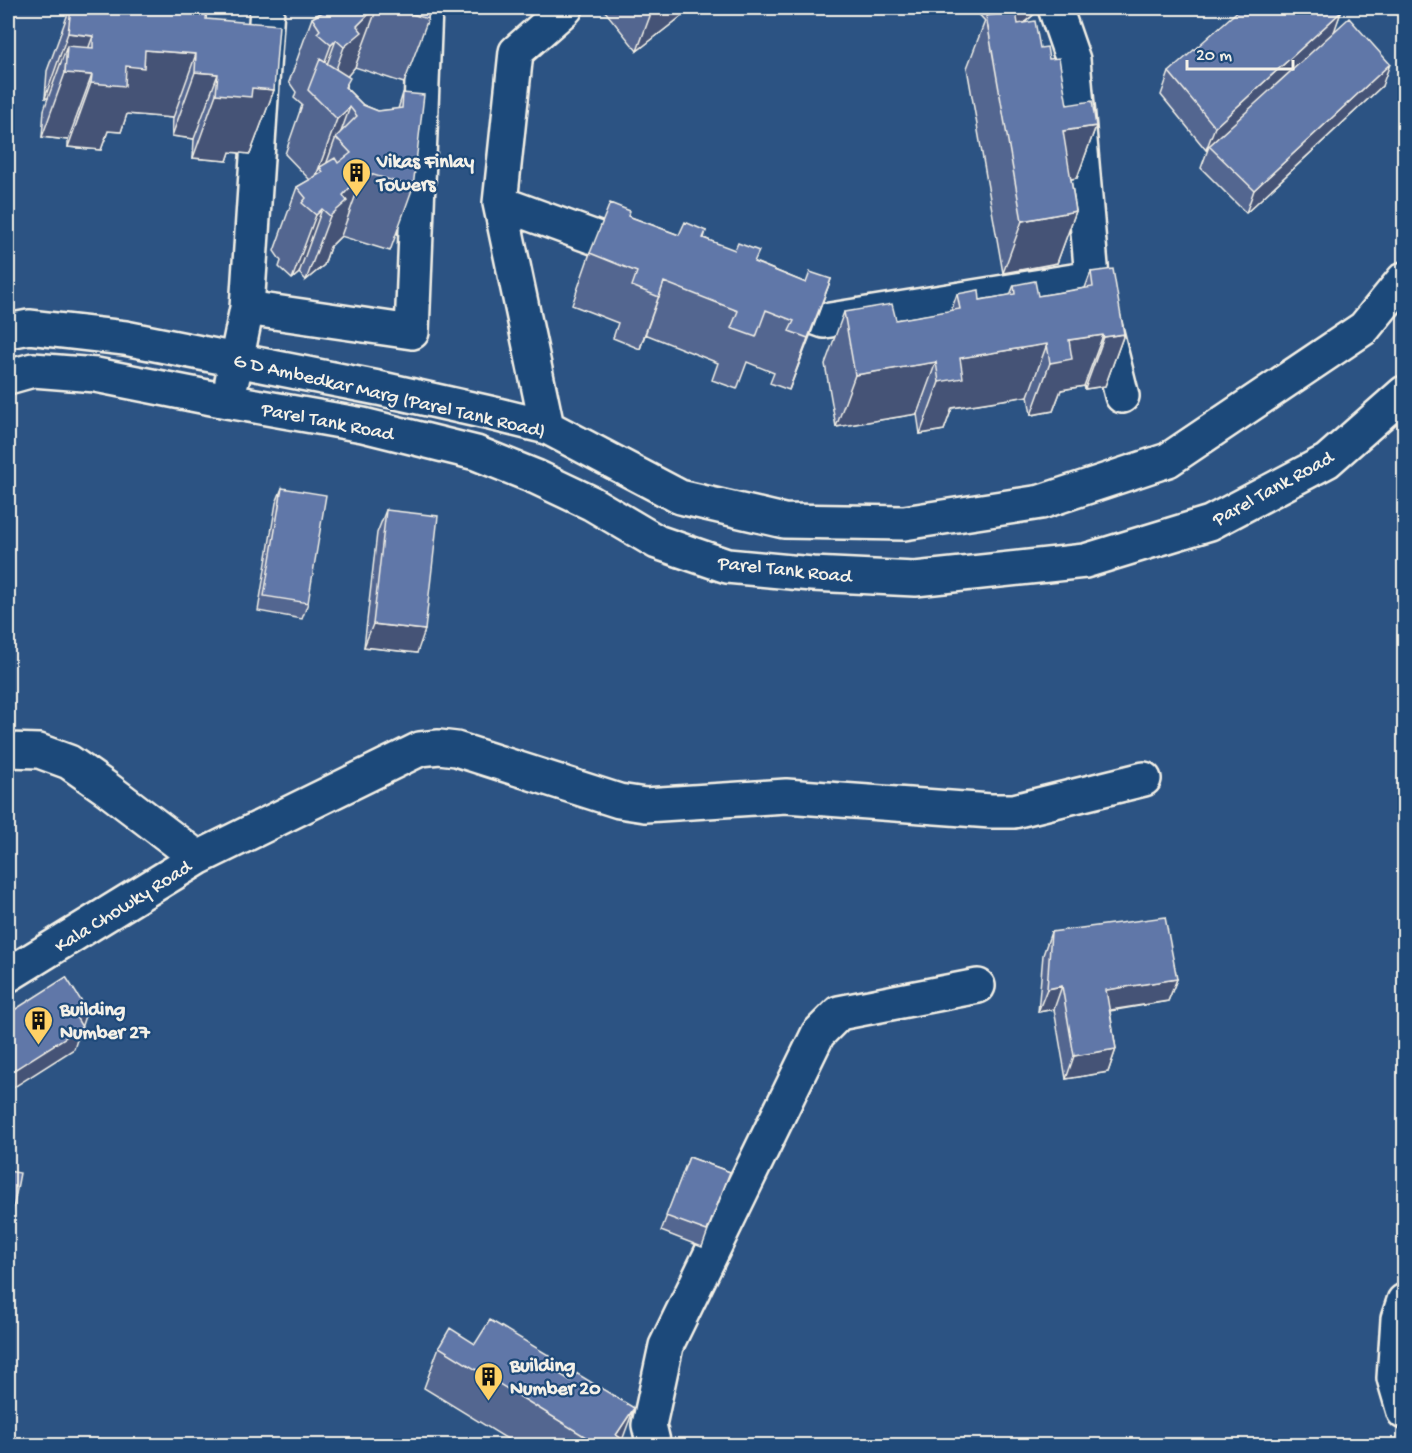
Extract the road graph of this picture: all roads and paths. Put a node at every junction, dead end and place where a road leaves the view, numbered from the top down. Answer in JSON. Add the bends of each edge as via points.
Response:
{"nodes":[{"id":1,"x":267,"y":8,"type":"edge"},
{"id":2,"x":425,"y":8,"type":"edge"},
{"id":3,"x":566,"y":8,"type":"edge"},
{"id":4,"x":1055,"y":8,"type":"edge"},
{"id":5,"x":500,"y":203,"type":"junction"},
{"id":6,"x":668,"y":264,"type":"edge"},
{"id":7,"x":1092,"y":278,"type":"junction"},
{"id":8,"x":1404,"y":279,"type":"edge"},
{"id":9,"x":746,"y":292,"type":"edge"},
{"id":10,"x":247,"y":308,"type":"junction"},
{"id":11,"x":8,"y":331,"type":"edge"},
{"id":12,"x":237,"y":359,"type":"junction"},
{"id":13,"x":8,"y":377,"type":"edge"},
{"id":14,"x":1404,"y":393,"type":"edge"},
{"id":15,"x":1122,"y":396,"type":"dead end"},
{"id":16,"x":227,"y":401,"type":"junction"},
{"id":17,"x":490,"y":413,"type":"junction"},
{"id":18,"x":547,"y":427,"type":"junction"},
{"id":19,"x":476,"y":453,"type":"junction"},
{"id":20,"x":8,"y":750,"type":"edge"},
{"id":21,"x":1144,"y":779,"type":"dead end"},
{"id":22,"x":198,"y":858,"type":"junction"},
{"id":23,"x":8,"y":975,"type":"edge"},
{"id":24,"x":978,"y":986,"type":"dead end"},
{"id":25,"x":1404,"y":1301,"type":"edge"},
{"id":26,"x":1404,"y":1413,"type":"edge"},
{"id":27,"x":654,"y":1446,"type":"edge"}],
"edges":[{"from":1,"to":10,"type":"street"},
{"from":2,"to":10,"type":"street","via":[[412,332]]},
{"from":3,"to":5,"type":"street","via":[[516,52]]},
{"from":4,"to":7,"type":"street","via":[[1073,60]]},
{"from":5,"to":6,"type":"street"},
{"from":5,"to":18,"type":"street"},
{"from":7,"to":9,"type":"street","via":[[824,321]]},
{"from":7,"to":15,"type":"street"},
{"from":8,"to":18,"type":"street","name":"G D Ambedkar Marg (Parel Tank Road)","via":[[1364,328],[1168,460],[1041,502],[904,523],[784,521],[680,497]]},
{"from":10,"to":12,"type":"street"},
{"from":11,"to":12,"type":"street","name":"G D Ambedkar Marg (Parel Tank Road)","via":[[29,327],[125,338]]},
{"from":12,"to":16,"type":"street"},
{"from":12,"to":17,"type":"street","name":"G D Ambedkar Marg (Parel Tank Road)"},
{"from":13,"to":16,"type":"street","name":"Parel Tank Road","via":[[33,370],[96,375]]},
{"from":14,"to":19,"type":"street","name":"Parel Tank Road","via":[[1327,461],[1210,523],[1085,561],[915,579],[727,566],[657,543],[591,503]]},
{"from":16,"to":19,"type":"street","name":"Parel Tank Road","via":[[363,425]]},
{"from":17,"to":18,"type":"street","name":"G D Ambedkar Marg (Parel Tank Road)"},
{"from":17,"to":19,"type":"street"},
{"from":20,"to":22,"type":"street","name":"Kala Chowky Road","via":[[39,751],[69,762]]},
{"from":21,"to":22,"type":"street","via":[[1014,811],[786,796],[645,805],[619,801],[439,747],[420,749]]},
{"from":22,"to":23,"type":"street","name":"Kala Chowky Road"},
{"from":24,"to":27,"type":"street","via":[[840,1013],[818,1034],[666,1346],[649,1425]]},
{"from":25,"to":26,"type":"street","via":[[1398,1319],[1394,1378]]}]}
